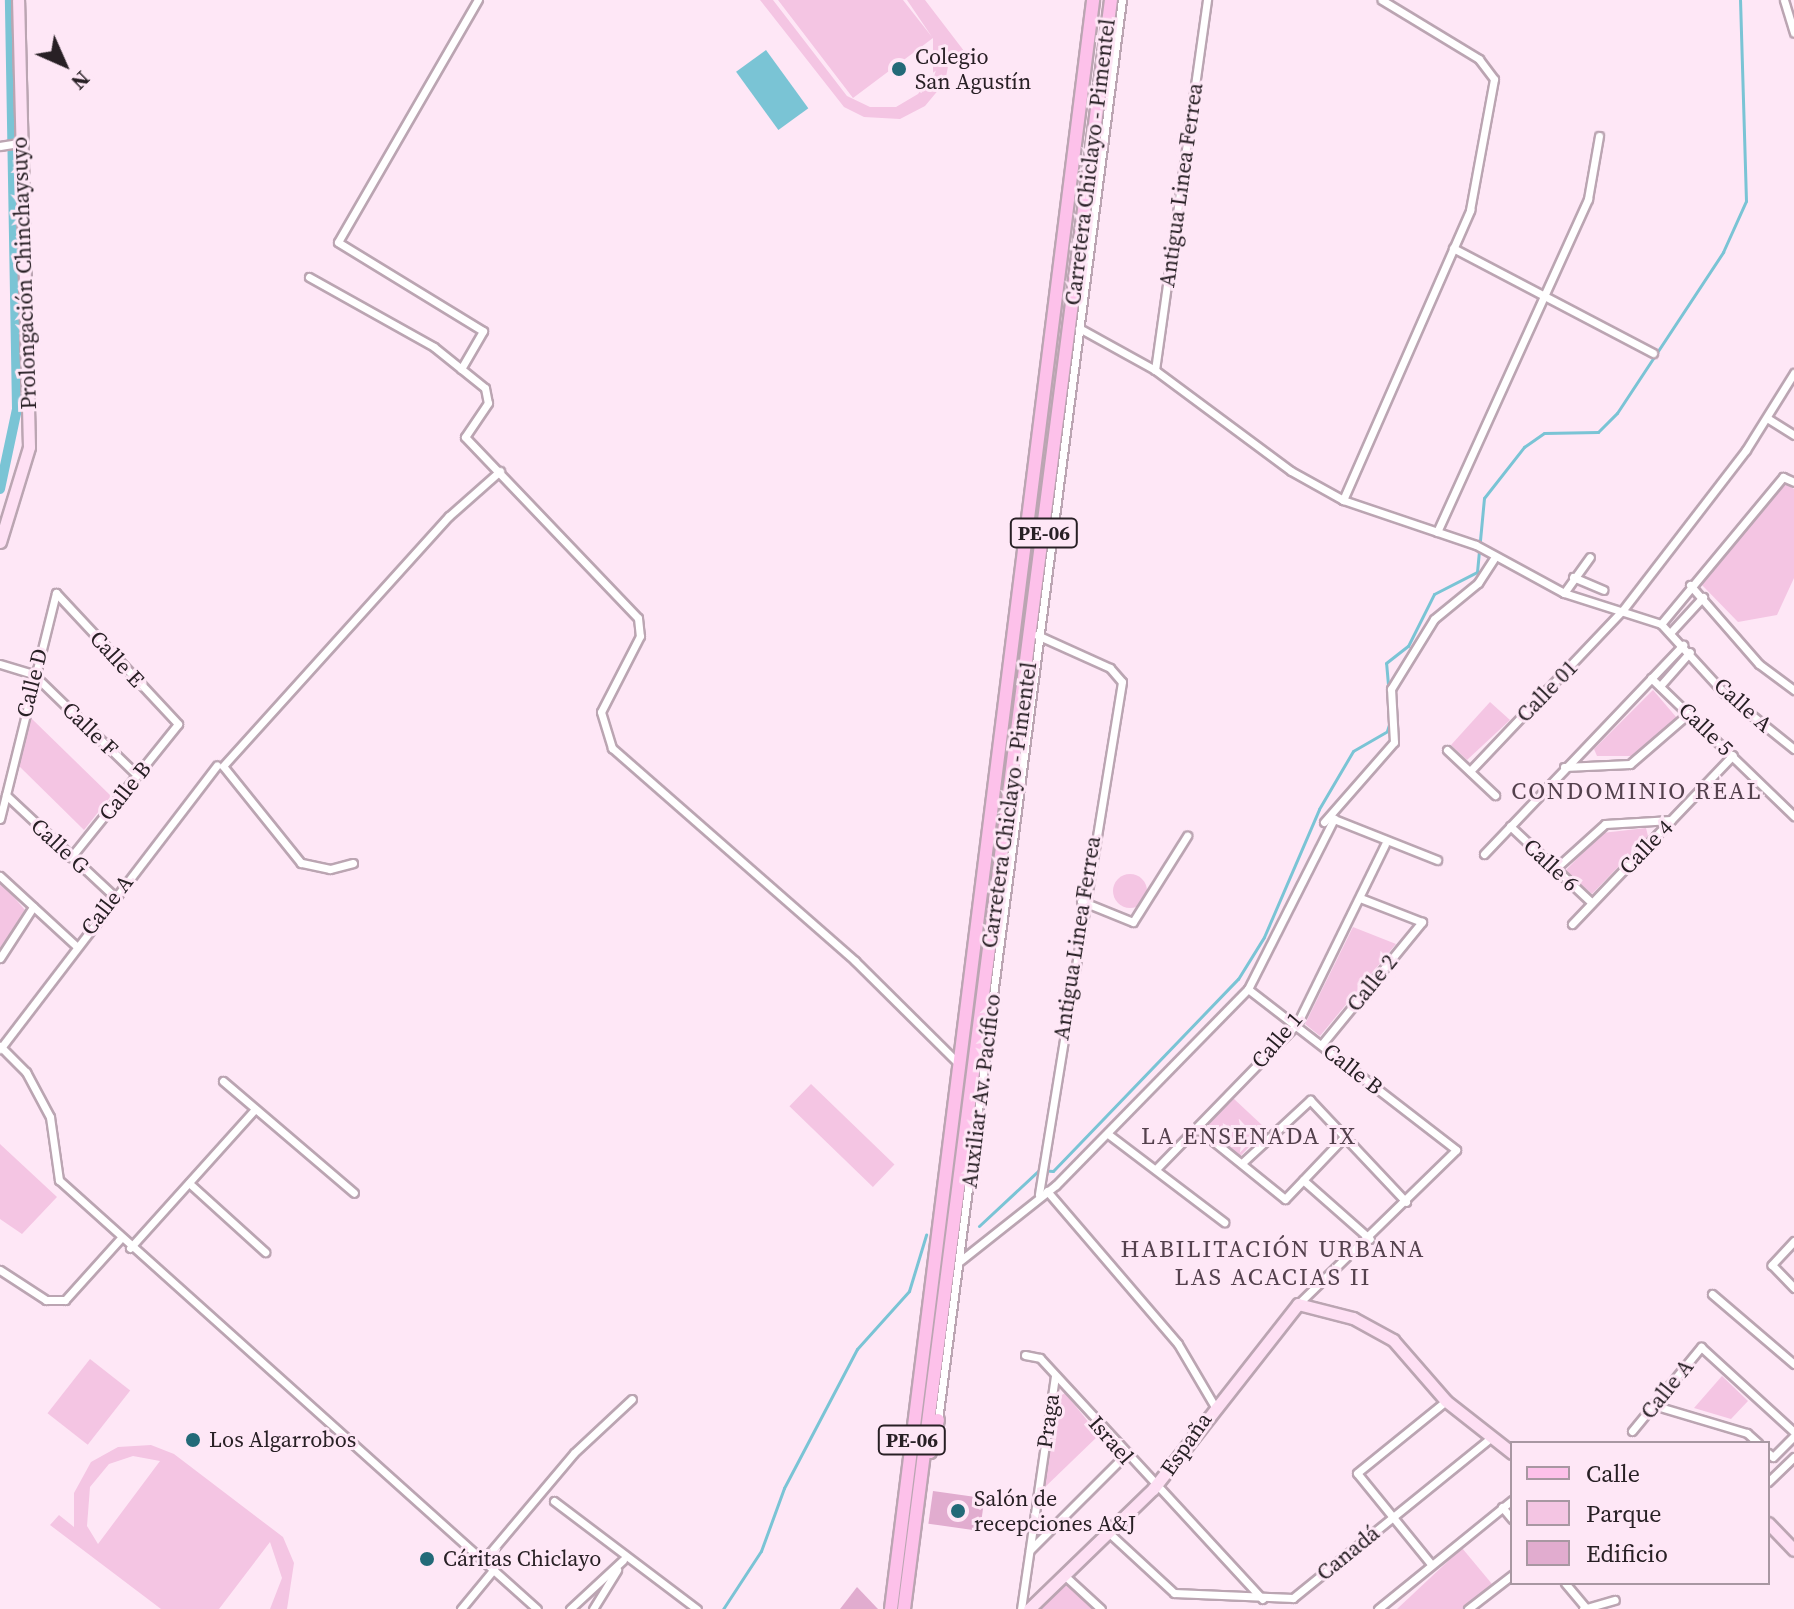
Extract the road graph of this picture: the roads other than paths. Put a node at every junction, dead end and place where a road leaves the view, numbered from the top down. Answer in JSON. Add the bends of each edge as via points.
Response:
{"nodes":[{"id":1,"x":18,"y":0,"type":"edge"},
{"id":2,"x":478,"y":0,"type":"edge"},
{"id":3,"x":1093,"y":0,"type":"edge"},
{"id":4,"x":1111,"y":0,"type":"edge"},
{"id":5,"x":1122,"y":0,"type":"edge"},
{"id":6,"x":1207,"y":0,"type":"edge"},
{"id":7,"x":1382,"y":0,"type":"edge"},
{"id":8,"x":1784,"y":0,"type":"edge"},
{"id":9,"x":1794,"y":32,"type":"edge"},
{"id":10,"x":1599,"y":136,"type":"dead end"},
{"id":11,"x":11,"y":143,"type":"edge"},
{"id":12,"x":1073,"y":160,"type":"junction"},
{"id":13,"x":1089,"y":161,"type":"junction"},
{"id":14,"x":1453,"y":248,"type":"junction"},
{"id":15,"x":309,"y":277,"type":"dead end"},
{"id":16,"x":1546,"y":297,"type":"junction"},
{"id":17,"x":1074,"y":327,"type":"junction"},
{"id":18,"x":1653,"y":353,"type":"dead end"},
{"id":19,"x":461,"y":369,"type":"junction"},
{"id":20,"x":1155,"y":370,"type":"junction"},
{"id":21,"x":1794,"y":373,"type":"edge"},
{"id":22,"x":1767,"y":418,"type":"junction"},
{"id":23,"x":1794,"y":435,"type":"edge"},
{"id":24,"x":500,"y":471,"type":"junction"},
{"id":25,"x":1794,"y":482,"type":"edge"},
{"id":26,"x":1343,"y":500,"type":"junction"},
{"id":27,"x":1437,"y":532,"type":"junction"},
{"id":28,"x":0,"y":542,"type":"edge"},
{"id":29,"x":1492,"y":555,"type":"junction"},
{"id":30,"x":1590,"y":557,"type":"dead end"},
{"id":31,"x":1573,"y":577,"type":"junction"},
{"id":32,"x":1690,"y":585,"type":"junction"},
{"id":33,"x":1603,"y":590,"type":"dead end"},
{"id":34,"x":56,"y":593,"type":"joint"},
{"id":35,"x":1564,"y":593,"type":"junction"},
{"id":36,"x":1703,"y":597,"type":"junction"},
{"id":37,"x":1622,"y":611,"type":"junction"},
{"id":38,"x":1661,"y":624,"type":"junction"},
{"id":39,"x":1670,"y":633,"type":"junction"},
{"id":40,"x":1036,"y":634,"type":"junction"},
{"id":41,"x":1683,"y":645,"type":"junction"},
{"id":42,"x":1690,"y":652,"type":"junction"},
{"id":43,"x":0,"y":664,"type":"edge"},
{"id":44,"x":33,"y":674,"type":"junction"},
{"id":45,"x":1651,"y":678,"type":"junction"},
{"id":46,"x":1660,"y":686,"type":"junction"},
{"id":47,"x":1794,"y":690,"type":"edge"},
{"id":48,"x":1689,"y":713,"type":"junction"},
{"id":49,"x":178,"y":724,"type":"joint"},
{"id":50,"x":1794,"y":749,"type":"edge"},
{"id":51,"x":1447,"y":750,"type":"dead end"},
{"id":52,"x":1733,"y":755,"type":"junction"},
{"id":53,"x":217,"y":765,"type":"dead end"},
{"id":54,"x":1564,"y":767,"type":"junction"},
{"id":55,"x":1470,"y":771,"type":"junction"},
{"id":56,"x":137,"y":775,"type":"junction"},
{"id":57,"x":6,"y":795,"type":"junction"},
{"id":58,"x":1495,"y":795,"type":"dead end"},
{"id":59,"x":1794,"y":816,"type":"edge"},
{"id":60,"x":0,"y":819,"type":"edge"},
{"id":61,"x":1672,"y":820,"type":"junction"},
{"id":62,"x":1324,"y":822,"type":"dead end"},
{"id":63,"x":1510,"y":826,"type":"junction"},
{"id":64,"x":1187,"y":836,"type":"dead end"},
{"id":65,"x":1385,"y":844,"type":"junction"},
{"id":66,"x":1484,"y":854,"type":"dead end"},
{"id":67,"x":71,"y":857,"type":"junction"},
{"id":68,"x":1437,"y":860,"type":"dead end"},
{"id":69,"x":353,"y":863,"type":"dead end"},
{"id":70,"x":1555,"y":869,"type":"junction"},
{"id":71,"x":0,"y":876,"type":"edge"},
{"id":72,"x":114,"y":896,"type":"junction"},
{"id":73,"x":1360,"y":898,"type":"junction"},
{"id":74,"x":1081,"y":901,"type":"junction"},
{"id":75,"x":1592,"y":903,"type":"junction"},
{"id":76,"x":33,"y":907,"type":"junction"},
{"id":77,"x":1572,"y":924,"type":"dead end"},
{"id":78,"x":75,"y":945,"type":"junction"},
{"id":79,"x":0,"y":958,"type":"edge"},
{"id":80,"x":1248,"y":989,"type":"junction"},
{"id":81,"x":1297,"y":1024,"type":"junction"},
{"id":82,"x":1322,"y":1044,"type":"junction"},
{"id":83,"x":0,"y":1047,"type":"edge"},
{"id":84,"x":959,"y":1064,"type":"junction"},
{"id":85,"x":974,"y":1065,"type":"junction"},
{"id":86,"x":223,"y":1081,"type":"dead end"},
{"id":87,"x":255,"y":1109,"type":"junction"},
{"id":88,"x":1197,"y":1128,"type":"junction"},
{"id":89,"x":1108,"y":1134,"type":"junction"},
{"id":90,"x":1344,"y":1137,"type":"junction"},
{"id":91,"x":1456,"y":1150,"type":"joint"},
{"id":92,"x":1242,"y":1163,"type":"junction"},
{"id":93,"x":1156,"y":1169,"type":"junction"},
{"id":94,"x":1303,"y":1180,"type":"junction"},
{"id":95,"x":189,"y":1183,"type":"junction"},
{"id":96,"x":1043,"y":1192,"type":"junction"},
{"id":97,"x":354,"y":1193,"type":"dead end"},
{"id":98,"x":1406,"y":1202,"type":"junction"},
{"id":99,"x":1224,"y":1222,"type":"dead end"},
{"id":100,"x":120,"y":1239,"type":"junction"},
{"id":101,"x":1370,"y":1239,"type":"junction"},
{"id":102,"x":1794,"y":1241,"type":"edge"},
{"id":103,"x":130,"y":1248,"type":"junction"},
{"id":104,"x":265,"y":1252,"type":"dead end"},
{"id":105,"x":958,"y":1262,"type":"junction"},
{"id":106,"x":0,"y":1270,"type":"edge"},
{"id":107,"x":946,"y":1273,"type":"junction"},
{"id":108,"x":1794,"y":1288,"type":"edge"},
{"id":109,"x":1712,"y":1294,"type":"dead end"},
{"id":110,"x":1298,"y":1304,"type":"junction"},
{"id":111,"x":1025,"y":1355,"type":"dead end"},
{"id":112,"x":1794,"y":1364,"type":"edge"},
{"id":113,"x":1055,"y":1376,"type":"junction"},
{"id":114,"x":632,"y":1399,"type":"dead end"},
{"id":115,"x":1446,"y":1401,"type":"junction"},
{"id":116,"x":1214,"y":1405,"type":"junction"},
{"id":117,"x":1653,"y":1405,"type":"junction"},
{"id":118,"x":938,"y":1420,"type":"joint"},
{"id":119,"x":1632,"y":1431,"type":"dead end"},
{"id":120,"x":1794,"y":1434,"type":"edge"},
{"id":121,"x":1492,"y":1437,"type":"junction"},
{"id":122,"x":1756,"y":1441,"type":"edge"},
{"id":123,"x":1510,"y":1451,"type":"edge"},
{"id":124,"x":1770,"y":1455,"type":"edge"},
{"id":125,"x":1124,"y":1456,"type":"junction"},
{"id":126,"x":1794,"y":1457,"type":"edge"},
{"id":127,"x":1790,"y":1467,"type":"edge"},
{"id":128,"x":1770,"y":1481,"type":"edge"},
{"id":129,"x":1153,"y":1489,"type":"junction"},
{"id":130,"x":554,"y":1501,"type":"dead end"},
{"id":131,"x":1510,"y":1501,"type":"edge"},
{"id":132,"x":916,"y":1505,"type":"junction"},
{"id":133,"x":1502,"y":1507,"type":"junction"},
{"id":134,"x":1510,"y":1517,"type":"edge"},
{"id":135,"x":1392,"y":1518,"type":"junction"},
{"id":136,"x":1770,"y":1525,"type":"edge"},
{"id":137,"x":1108,"y":1532,"type":"junction"},
{"id":138,"x":1030,"y":1550,"type":"junction"},
{"id":139,"x":1794,"y":1550,"type":"edge"},
{"id":140,"x":623,"y":1560,"type":"junction"},
{"id":141,"x":483,"y":1561,"type":"junction"},
{"id":142,"x":1431,"y":1564,"type":"junction"},
{"id":143,"x":494,"y":1569,"type":"junction"},
{"id":144,"x":1064,"y":1575,"type":"junction"},
{"id":145,"x":1510,"y":1577,"type":"edge"},
{"id":146,"x":1566,"y":1585,"type":"edge"},
{"id":147,"x":1262,"y":1599,"type":"junction"},
{"id":148,"x":1615,"y":1600,"type":"dead end"},
{"id":149,"x":461,"y":1609,"type":"edge"},
{"id":150,"x":537,"y":1609,"type":"edge"},
{"id":151,"x":570,"y":1609,"type":"edge"},
{"id":152,"x":593,"y":1609,"type":"edge"},
{"id":153,"x":697,"y":1609,"type":"edge"},
{"id":154,"x":891,"y":1609,"type":"edge"},
{"id":155,"x":904,"y":1609,"type":"edge"},
{"id":156,"x":1021,"y":1609,"type":"edge"},
{"id":157,"x":1029,"y":1609,"type":"edge"},
{"id":158,"x":1101,"y":1609,"type":"edge"},
{"id":159,"x":1378,"y":1609,"type":"edge"},
{"id":160,"x":1468,"y":1609,"type":"edge"},
{"id":161,"x":1584,"y":1609,"type":"edge"}],
"edges":[{"from":1,"to":11,"type":"street","name":"Prolongación Chinchaysuyo"},
{"from":2,"to":19,"type":"street","via":[[338,242],[483,331]]},
{"from":3,"to":12,"type":"main road","name":"Carretera Chiclayo - Pimentel","number":"PE-06"},
{"from":4,"to":13,"type":"main road","name":"Carretera Chiclayo - Pimentel","number":"PE-06"},
{"from":5,"to":17,"type":"street"},
{"from":6,"to":20,"type":"street","name":"Antigua Linea Ferrea"},
{"from":7,"to":14,"type":"street","via":[[1485,63],[1494,79],[1481,168]]},
{"from":8,"to":9,"type":"street"},
{"from":10,"to":16,"type":"street","via":[[1588,199]]},
{"from":11,"to":28,"type":"street","name":"Prolongación Chinchaysuyo","via":[[29,447]]},
{"from":12,"to":13,"type":"main road"},
{"from":12,"to":84,"type":"main road","name":"Carretera Chiclayo - Pimentel","number":"PE-06"},
{"from":13,"to":17,"type":"main road","name":"Carretera Chiclayo - Pimentel","number":"PE-06"},
{"from":14,"to":16,"type":"street"},
{"from":14,"to":26,"type":"street"},
{"from":15,"to":19,"type":"street"},
{"from":16,"to":18,"type":"street"},
{"from":16,"to":27,"type":"street"},
{"from":17,"to":20,"type":"street"},
{"from":17,"to":40,"type":"main road","name":"Carretera Chiclayo - Pimentel","number":"PE-06"},
{"from":19,"to":24,"type":"street","via":[[488,395],[465,437]]},
{"from":20,"to":26,"type":"street","via":[[1291,471]]},
{"from":21,"to":22,"type":"street","name":"Calle 01"},
{"from":22,"to":23,"type":"street"},
{"from":22,"to":37,"type":"street","name":"Calle 01"},
{"from":24,"to":69,"type":"street","via":[[449,516],[223,766],[301,863],[330,869]]},
{"from":24,"to":84,"type":"street","via":[[640,622],[640,636],[601,712],[612,748],[751,867]]},
{"from":25,"to":32,"type":"street","via":[[1783,477]]},
{"from":26,"to":27,"type":"street"},
{"from":27,"to":29,"type":"street"},
{"from":29,"to":35,"type":"street"},
{"from":29,"to":62,"type":"street","via":[[1487,574],[1434,619],[1391,689],[1394,742]]},
{"from":30,"to":31,"type":"street"},
{"from":31,"to":33,"type":"street"},
{"from":31,"to":35,"type":"street"},
{"from":32,"to":36,"type":"street"},
{"from":32,"to":38,"type":"street"},
{"from":34,"to":44,"type":"street","name":"Calle D"},
{"from":34,"to":49,"type":"street","name":"Calle E"},
{"from":35,"to":37,"type":"street"},
{"from":36,"to":39,"type":"street"},
{"from":36,"to":47,"type":"street","via":[[1759,664]]},
{"from":37,"to":38,"type":"street"},
{"from":37,"to":55,"type":"street","name":"Calle 01"},
{"from":38,"to":39,"type":"street","name":"Calle A"},
{"from":39,"to":41,"type":"street","name":"Calle A"},
{"from":40,"to":74,"type":"street","name":"Antigua Linea Ferrea","via":[[1110,668],[1122,682]]},
{"from":40,"to":85,"type":"main road","name":"Carretera Chiclayo - Pimentel","number":"PE-06"},
{"from":40,"to":105,"type":"street","name":"Auxiliar Av. Pacífico"},
{"from":41,"to":42,"type":"street","name":"Calle A"},
{"from":41,"to":45,"type":"street"},
{"from":42,"to":46,"type":"street"},
{"from":42,"to":50,"type":"street","name":"Calle A","via":[[1723,692]]},
{"from":43,"to":44,"type":"street","name":"Calle F"},
{"from":44,"to":56,"type":"street","name":"Calle F"},
{"from":44,"to":57,"type":"street","name":"Calle D"},
{"from":45,"to":46,"type":"street","name":"Calle 5"},
{"from":45,"to":54,"type":"street"},
{"from":46,"to":48,"type":"street","name":"Calle 5"},
{"from":48,"to":52,"type":"street","name":"Calle 5"},
{"from":48,"to":54,"type":"street","via":[[1630,764]]},
{"from":49,"to":56,"type":"street","name":"Calle B"},
{"from":51,"to":55,"type":"street"},
{"from":52,"to":59,"type":"street","name":"Calle 5"},
{"from":52,"to":61,"type":"street","name":"Calle 4"},
{"from":53,"to":72,"type":"street","name":"Calle A"},
{"from":54,"to":63,"type":"street"},
{"from":55,"to":58,"type":"street"},
{"from":56,"to":67,"type":"street","name":"Calle B"},
{"from":57,"to":60,"type":"street","name":"Calle D"},
{"from":57,"to":67,"type":"street","name":"Calle G"},
{"from":61,"to":70,"type":"street","via":[[1605,824]]},
{"from":61,"to":75,"type":"street","name":"Calle 4"},
{"from":63,"to":66,"type":"street"},
{"from":63,"to":70,"type":"street","name":"Calle 6"},
{"from":64,"to":74,"type":"street","via":[[1138,920],[1126,922]]},
{"from":65,"to":68,"type":"street"},
{"from":65,"to":73,"type":"street","name":"Calle 1"},
{"from":65,"to":80,"type":"street","via":[[1334,819]]},
{"from":67,"to":72,"type":"street","name":"Calle G"},
{"from":70,"to":75,"type":"street","name":"Calle 6"},
{"from":71,"to":76,"type":"street"},
{"from":72,"to":78,"type":"street","name":"Calle A"},
{"from":73,"to":81,"type":"street","name":"Calle 1"},
{"from":73,"to":82,"type":"street","name":"Calle 2","via":[[1422,922]]},
{"from":74,"to":96,"type":"street","name":"Antigua Linea Ferrea"},
{"from":75,"to":77,"type":"street","name":"Calle 4"},
{"from":76,"to":78,"type":"street"},
{"from":76,"to":79,"type":"street"},
{"from":78,"to":83,"type":"street","name":"Calle A"},
{"from":80,"to":81,"type":"street","name":"Calle B"},
{"from":80,"to":89,"type":"street"},
{"from":81,"to":82,"type":"street","name":"Calle B"},
{"from":81,"to":88,"type":"street","name":"Calle 1"},
{"from":82,"to":91,"type":"street","name":"Calle B"},
{"from":83,"to":100,"type":"street","via":[[26,1072],[50,1117],[59,1180]]},
{"from":84,"to":85,"type":"main road"},
{"from":84,"to":154,"type":"main road","name":"Carretera Chiclayo - Pimentel","number":"PE-06"},
{"from":85,"to":107,"type":"main road","name":"Carretera Chiclayo - Pimentel","number":"PE-06"},
{"from":86,"to":87,"type":"street"},
{"from":87,"to":95,"type":"street"},
{"from":87,"to":97,"type":"street"},
{"from":88,"to":92,"type":"street"},
{"from":88,"to":93,"type":"street","name":"Calle 1"},
{"from":89,"to":93,"type":"street"},
{"from":89,"to":96,"type":"street"},
{"from":90,"to":92,"type":"street","via":[[1305,1099]]},
{"from":90,"to":94,"type":"street"},
{"from":90,"to":98,"type":"street"},
{"from":91,"to":98,"type":"street","name":"España"},
{"from":92,"to":94,"type":"street","via":[[1285,1199]]},
{"from":93,"to":99,"type":"street"},
{"from":94,"to":101,"type":"street"},
{"from":95,"to":103,"type":"street"},
{"from":95,"to":104,"type":"street"},
{"from":96,"to":105,"type":"street"},
{"from":96,"to":116,"type":"street","via":[[1178,1344]]},
{"from":98,"to":101,"type":"street","name":"España"},
{"from":100,"to":103,"type":"street"},
{"from":100,"to":106,"type":"street","via":[[65,1300],[46,1300]]},
{"from":101,"to":110,"type":"street","name":"España"},
{"from":102,"to":108,"type":"street","via":[[1772,1265]]},
{"from":103,"to":141,"type":"street"},
{"from":105,"to":107,"type":"street"},
{"from":105,"to":118,"type":"street","name":"Auxiliar Av. Pacífico"},
{"from":107,"to":132,"type":"main road","name":"Carretera Chiclayo - Pimentel","number":"PE-06"},
{"from":109,"to":112,"type":"street"},
{"from":110,"to":115,"type":"street","via":[[1353,1318],[1393,1340]]},
{"from":110,"to":116,"type":"street","name":"España"},
{"from":111,"to":113,"type":"street","name":"Israel","via":[[1040,1358]]},
{"from":113,"to":125,"type":"street","name":"Israel"},
{"from":113,"to":138,"type":"street","name":"Praga"},
{"from":114,"to":141,"type":"street","via":[[574,1453]]},
{"from":115,"to":121,"type":"street"},
{"from":115,"to":135,"type":"street","via":[[1357,1473]]},
{"from":116,"to":129,"type":"street","name":"España"},
{"from":117,"to":119,"type":"street","name":"Calle A"},
{"from":117,"to":120,"type":"street","name":"Calle A","via":[[1701,1347]]},
{"from":117,"to":122,"type":"street","via":[[1747,1433]]},
{"from":118,"to":132,"type":"main road"},
{"from":120,"to":124,"type":"street"},
{"from":121,"to":123,"type":"street"},
{"from":121,"to":135,"type":"street","name":"Canadá"},
{"from":125,"to":129,"type":"street","name":"Israel"},
{"from":125,"to":138,"type":"street"},
{"from":126,"to":127,"type":"street"},
{"from":127,"to":128,"type":"street"},
{"from":129,"to":137,"type":"street","name":"España"},
{"from":129,"to":147,"type":"street","name":"Israel"},
{"from":130,"to":140,"type":"street"},
{"from":131,"to":133,"type":"street"},
{"from":132,"to":155,"type":"main road","name":"Carretera Chiclayo - Pimentel","number":"PE-06"},
{"from":133,"to":134,"type":"street"},
{"from":133,"to":142,"type":"street"},
{"from":135,"to":142,"type":"street"},
{"from":135,"to":147,"type":"street","name":"Canadá","via":[[1293,1598]]},
{"from":136,"to":139,"type":"street"},
{"from":137,"to":144,"type":"street","name":"España"},
{"from":137,"to":147,"type":"street","name":"Canadá","via":[[1174,1593]]},
{"from":138,"to":156,"type":"street","name":"Praga"},
{"from":140,"to":151,"type":"street"},
{"from":140,"to":152,"type":"street"},
{"from":140,"to":153,"type":"street"},
{"from":141,"to":143,"type":"street"},
{"from":142,"to":159,"type":"street"},
{"from":143,"to":149,"type":"street"},
{"from":143,"to":150,"type":"street"},
{"from":144,"to":157,"type":"street","name":"España"},
{"from":144,"to":158,"type":"street"},
{"from":145,"to":160,"type":"street"},
{"from":146,"to":161,"type":"street"},
{"from":148,"to":161,"type":"street"}]}
